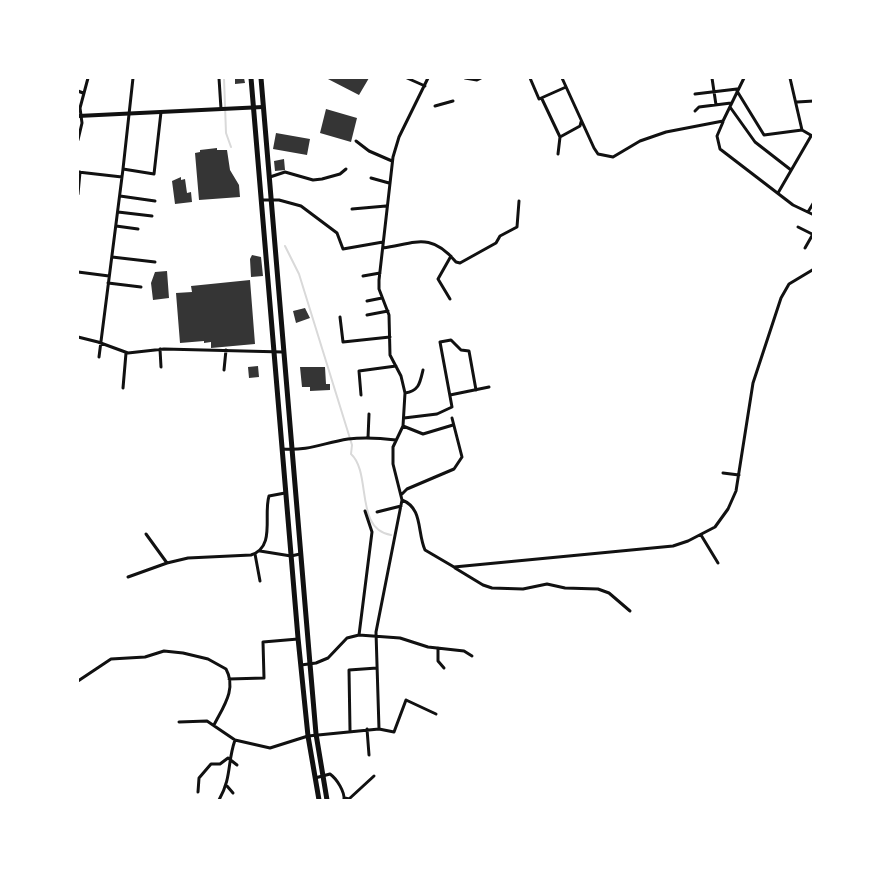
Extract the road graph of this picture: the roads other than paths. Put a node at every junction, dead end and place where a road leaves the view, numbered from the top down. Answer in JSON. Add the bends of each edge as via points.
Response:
{"nodes":[{"id":1,"x":88,"y":78,"type":"edge"},
{"id":2,"x":132,"y":78,"type":"edge"},
{"id":3,"x":219,"y":78,"type":"edge"},
{"id":4,"x":251,"y":78,"type":"edge"},
{"id":5,"x":261,"y":78,"type":"edge"},
{"id":6,"x":407,"y":78,"type":"edge"},
{"id":7,"x":428,"y":78,"type":"edge"},
{"id":8,"x":465,"y":78,"type":"edge"},
{"id":9,"x":481,"y":78,"type":"edge"},
{"id":10,"x":530,"y":78,"type":"edge"},
{"id":11,"x":562,"y":78,"type":"edge"},
{"id":12,"x":712,"y":78,"type":"edge"},
{"id":13,"x":744,"y":78,"type":"edge"},
{"id":14,"x":790,"y":78,"type":"edge"},
{"id":15,"x":425,"y":86,"type":"junction"},
{"id":16,"x":566,"y":87,"type":"junction"},
{"id":17,"x":738,"y":90,"type":"junction"},
{"id":18,"x":78,"y":91,"type":"edge"},
{"id":19,"x":714,"y":92,"type":"junction"},
{"id":20,"x":83,"y":93,"type":"junction"},
{"id":21,"x":695,"y":94,"type":"dead end"},
{"id":22,"x":542,"y":99,"type":"junction"},
{"id":23,"x":453,"y":101,"type":"dead end"},
{"id":24,"x":814,"y":101,"type":"edge"},
{"id":25,"x":797,"y":102,"type":"junction"},
{"id":26,"x":732,"y":103,"type":"junction"},
{"id":27,"x":716,"y":105,"type":"junction"},
{"id":28,"x":435,"y":106,"type":"dead end"},
{"id":29,"x":263,"y":107,"type":"junction"},
{"id":30,"x":730,"y":107,"type":"junction"},
{"id":31,"x":253,"y":108,"type":"junction"},
{"id":32,"x":224,"y":110,"type":"junction"},
{"id":33,"x":695,"y":111,"type":"dead end"},
{"id":34,"x":161,"y":112,"type":"junction"},
{"id":35,"x":129,"y":114,"type":"junction"},
{"id":36,"x":79,"y":116,"type":"edge"},
{"id":37,"x":581,"y":121,"type":"junction"},
{"id":38,"x":723,"y":121,"type":"junction"},
{"id":39,"x":802,"y":130,"type":"junction"},
{"id":40,"x":812,"y":136,"type":"edge"},
{"id":41,"x":560,"y":137,"type":"junction"},
{"id":42,"x":78,"y":140,"type":"edge"},
{"id":43,"x":356,"y":141,"type":"dead end"},
{"id":44,"x":558,"y":154,"type":"dead end"},
{"id":45,"x":392,"y":161,"type":"junction"},
{"id":46,"x":123,"y":169,"type":"junction"},
{"id":47,"x":346,"y":169,"type":"dead end"},
{"id":48,"x":791,"y":170,"type":"junction"},
{"id":49,"x":79,"y":172,"type":"edge"},
{"id":50,"x":122,"y":177,"type":"junction"},
{"id":51,"x":269,"y":177,"type":"junction"},
{"id":52,"x":371,"y":178,"type":"dead end"},
{"id":53,"x":389,"y":183,"type":"junction"},
{"id":54,"x":778,"y":193,"type":"junction"},
{"id":55,"x":78,"y":194,"type":"edge"},
{"id":56,"x":120,"y":196,"type":"junction"},
{"id":57,"x":262,"y":200,"type":"junction"},
{"id":58,"x":271,"y":200,"type":"junction"},
{"id":59,"x":155,"y":201,"type":"dead end"},
{"id":60,"x":519,"y":201,"type":"dead end"},
{"id":61,"x":814,"y":202,"type":"edge"},
{"id":62,"x":386,"y":206,"type":"junction"},
{"id":63,"x":352,"y":209,"type":"dead end"},
{"id":64,"x":118,"y":212,"type":"junction"},
{"id":65,"x":808,"y":212,"type":"junction"},
{"id":66,"x":814,"y":215,"type":"edge"},
{"id":67,"x":152,"y":216,"type":"dead end"},
{"id":68,"x":116,"y":226,"type":"junction"},
{"id":69,"x":798,"y":227,"type":"dead end"},
{"id":70,"x":138,"y":230,"type":"dead end"},
{"id":71,"x":813,"y":235,"type":"edge"},
{"id":72,"x":383,"y":242,"type":"junction"},
{"id":73,"x":383,"y":248,"type":"junction"},
{"id":74,"x":805,"y":248,"type":"dead end"},
{"id":75,"x":451,"y":256,"type":"junction"},
{"id":76,"x":112,"y":257,"type":"junction"},
{"id":77,"x":155,"y":262,"type":"dead end"},
{"id":78,"x":814,"y":269,"type":"edge"},
{"id":79,"x":78,"y":272,"type":"edge"},
{"id":80,"x":380,"y":273,"type":"junction"},
{"id":81,"x":109,"y":276,"type":"junction"},
{"id":82,"x":363,"y":276,"type":"dead end"},
{"id":83,"x":108,"y":283,"type":"junction"},
{"id":84,"x":141,"y":288,"type":"dead end"},
{"id":85,"x":382,"y":298,"type":"junction"},
{"id":86,"x":450,"y":299,"type":"dead end"},
{"id":87,"x":367,"y":301,"type":"dead end"},
{"id":88,"x":388,"y":311,"type":"junction"},
{"id":89,"x":367,"y":315,"type":"dead end"},
{"id":90,"x":340,"y":317,"type":"dead end"},
{"id":91,"x":390,"y":337,"type":"junction"},
{"id":92,"x":78,"y":338,"type":"edge"},
{"id":93,"x":101,"y":343,"type":"junction"},
{"id":94,"x":160,"y":349,"type":"junction"},
{"id":95,"x":226,"y":350,"type":"junction"},
{"id":96,"x":274,"y":352,"type":"junction"},
{"id":97,"x":283,"y":352,"type":"junction"},
{"id":98,"x":126,"y":353,"type":"junction"},
{"id":99,"x":98,"y":357,"type":"dead end"},
{"id":100,"x":396,"y":366,"type":"junction"},
{"id":101,"x":161,"y":367,"type":"dead end"},
{"id":102,"x":224,"y":370,"type":"dead end"},
{"id":103,"x":423,"y":370,"type":"dead end"},
{"id":104,"x":489,"y":387,"type":"dead end"},
{"id":105,"x":123,"y":388,"type":"dead end"},
{"id":106,"x":476,"y":390,"type":"junction"},
{"id":107,"x":405,"y":393,"type":"junction"},
{"id":108,"x":450,"y":394,"type":"junction"},
{"id":109,"x":361,"y":395,"type":"dead end"},
{"id":110,"x":369,"y":414,"type":"dead end"},
{"id":111,"x":404,"y":418,"type":"junction"},
{"id":112,"x":452,"y":418,"type":"dead end"},
{"id":113,"x":453,"y":425,"type":"junction"},
{"id":114,"x":403,"y":426,"type":"junction"},
{"id":115,"x":368,"y":438,"type":"junction"},
{"id":116,"x":396,"y":440,"type":"junction"},
{"id":117,"x":282,"y":449,"type":"junction"},
{"id":118,"x":292,"y":450,"type":"junction"},
{"id":119,"x":723,"y":473,"type":"dead end"},
{"id":120,"x":739,"y":476,"type":"junction"},
{"id":121,"x":285,"y":493,"type":"junction"},
{"id":122,"x":402,"y":497,"type":"junction"},
{"id":123,"x":401,"y":506,"type":"junction"},
{"id":124,"x":365,"y":511,"type":"dead end"},
{"id":125,"x":377,"y":512,"type":"dead end"},
{"id":126,"x":146,"y":534,"type":"dead end"},
{"id":127,"x":702,"y":535,"type":"junction"},
{"id":128,"x":260,"y":551,"type":"junction"},
{"id":129,"x":255,"y":554,"type":"junction"},
{"id":130,"x":301,"y":554,"type":"junction"},
{"id":131,"x":291,"y":556,"type":"junction"},
{"id":132,"x":167,"y":563,"type":"junction"},
{"id":133,"x":718,"y":563,"type":"dead end"},
{"id":134,"x":454,"y":567,"type":"junction"},
{"id":135,"x":128,"y":577,"type":"dead end"},
{"id":136,"x":260,"y":581,"type":"dead end"},
{"id":137,"x":630,"y":612,"type":"dead end"},
{"id":138,"x":359,"y":635,"type":"junction"},
{"id":139,"x":298,"y":638,"type":"junction"},
{"id":140,"x":376,"y":638,"type":"junction"},
{"id":141,"x":438,"y":648,"type":"junction"},
{"id":142,"x":472,"y":656,"type":"dead end"},
{"id":143,"x":310,"y":664,"type":"junction"},
{"id":144,"x":301,"y":665,"type":"junction"},
{"id":145,"x":377,"y":668,"type":"junction"},
{"id":146,"x":444,"y":668,"type":"dead end"},
{"id":147,"x":229,"y":679,"type":"junction"},
{"id":148,"x":78,"y":681,"type":"edge"},
{"id":149,"x":436,"y":714,"type":"dead end"},
{"id":150,"x":179,"y":722,"type":"dead end"},
{"id":151,"x":214,"y":724,"type":"junction"},
{"id":152,"x":367,"y":729,"type":"junction"},
{"id":153,"x":379,"y":729,"type":"junction"},
{"id":154,"x":350,"y":730,"type":"junction"},
{"id":155,"x":316,"y":734,"type":"junction"},
{"id":156,"x":308,"y":736,"type":"junction"},
{"id":157,"x":235,"y":740,"type":"junction"},
{"id":158,"x":368,"y":755,"type":"dead end"},
{"id":159,"x":228,"y":758,"type":"junction"},
{"id":160,"x":237,"y":765,"type":"dead end"},
{"id":161,"x":322,"y":775,"type":"junction"},
{"id":162,"x":374,"y":776,"type":"dead end"},
{"id":163,"x":314,"y":778,"type":"junction"},
{"id":164,"x":227,"y":786,"type":"junction"},
{"id":165,"x":198,"y":792,"type":"dead end"},
{"id":166,"x":234,"y":793,"type":"dead end"},
{"id":167,"x":345,"y":799,"type":"edge"},
{"id":168,"x":219,"y":800,"type":"edge"},
{"id":169,"x":319,"y":800,"type":"edge"},
{"id":170,"x":328,"y":800,"type":"edge"}],
"edges":[{"from":1,"to":20,"type":"street"},
{"from":2,"to":35,"type":"street"},
{"from":3,"to":32,"type":"street"},
{"from":4,"to":31,"type":"main road"},
{"from":5,"to":29,"type":"main road"},
{"from":6,"to":15,"type":"street"},
{"from":7,"to":15,"type":"street"},
{"from":8,"to":9,"type":"street"},
{"from":10,"to":22,"type":"street","via":[[539,99]]},
{"from":11,"to":16,"type":"street"},
{"from":12,"to":19,"type":"street"},
{"from":13,"to":17,"type":"street"},
{"from":14,"to":25,"type":"street"},
{"from":15,"to":45,"type":"street","via":[[398,138]]},
{"from":16,"to":22,"type":"street"},
{"from":16,"to":37,"type":"street"},
{"from":17,"to":19,"type":"street"},
{"from":17,"to":26,"type":"street"},
{"from":17,"to":39,"type":"street","via":[[764,135]]},
{"from":18,"to":20,"type":"street"},
{"from":19,"to":21,"type":"street"},
{"from":19,"to":27,"type":"street"},
{"from":20,"to":36,"type":"street"},
{"from":22,"to":41,"type":"street"},
{"from":23,"to":28,"type":"street"},
{"from":24,"to":25,"type":"street"},
{"from":25,"to":39,"type":"street"},
{"from":26,"to":27,"type":"street"},
{"from":26,"to":30,"type":"street"},
{"from":27,"to":33,"type":"street","via":[[699,107]]},
{"from":29,"to":31,"type":"street"},
{"from":29,"to":51,"type":"main road"},
{"from":30,"to":38,"type":"street"},
{"from":30,"to":48,"type":"street","via":[[755,142]]},
{"from":31,"to":32,"type":"street"},
{"from":31,"to":57,"type":"main road"},
{"from":32,"to":34,"type":"street"},
{"from":34,"to":35,"type":"street"},
{"from":34,"to":46,"type":"street","via":[[154,174]]},
{"from":35,"to":36,"type":"street"},
{"from":35,"to":46,"type":"street"},
{"from":36,"to":42,"type":"street"},
{"from":37,"to":38,"type":"street","via":[[598,154],[613,157],[640,141],[666,132]]},
{"from":37,"to":41,"type":"street","via":[[580,126]]},
{"from":38,"to":54,"type":"street","via":[[717,136],[720,149]]},
{"from":39,"to":40,"type":"street"},
{"from":40,"to":48,"type":"street"},
{"from":41,"to":44,"type":"street"},
{"from":43,"to":45,"type":"street"},
{"from":45,"to":53,"type":"street"},
{"from":46,"to":50,"type":"street"},
{"from":47,"to":51,"type":"street","via":[[340,174],[313,180],[285,172]]},
{"from":48,"to":54,"type":"street"},
{"from":49,"to":50,"type":"street"},
{"from":49,"to":55,"type":"street"},
{"from":50,"to":56,"type":"street"},
{"from":51,"to":58,"type":"main road"},
{"from":52,"to":53,"type":"street"},
{"from":53,"to":62,"type":"street"},
{"from":54,"to":65,"type":"street"},
{"from":56,"to":59,"type":"street"},
{"from":56,"to":64,"type":"street"},
{"from":57,"to":58,"type":"street"},
{"from":57,"to":96,"type":"main road"},
{"from":58,"to":72,"type":"street","via":[[301,206],[337,233],[343,249]]},
{"from":58,"to":97,"type":"main road"},
{"from":60,"to":75,"type":"street","via":[[517,227],[460,263]]},
{"from":61,"to":65,"type":"street"},
{"from":62,"to":63,"type":"street"},
{"from":62,"to":72,"type":"street"},
{"from":64,"to":67,"type":"street"},
{"from":64,"to":68,"type":"street"},
{"from":65,"to":66,"type":"street"},
{"from":68,"to":70,"type":"street"},
{"from":68,"to":76,"type":"street"},
{"from":69,"to":71,"type":"street"},
{"from":71,"to":74,"type":"street"},
{"from":72,"to":73,"type":"street"},
{"from":73,"to":75,"type":"street","via":[[424,240],[446,250]]},
{"from":73,"to":80,"type":"street"},
{"from":75,"to":86,"type":"street","via":[[438,279]]},
{"from":76,"to":77,"type":"street"},
{"from":76,"to":81,"type":"street"},
{"from":78,"to":120,"type":"street","via":[[796,278],[781,298],[753,383]]},
{"from":79,"to":81,"type":"street"},
{"from":80,"to":82,"type":"street"},
{"from":80,"to":85,"type":"street"},
{"from":81,"to":83,"type":"street"},
{"from":83,"to":84,"type":"street"},
{"from":83,"to":93,"type":"street"},
{"from":85,"to":87,"type":"street"},
{"from":85,"to":88,"type":"street"},
{"from":88,"to":89,"type":"street"},
{"from":88,"to":91,"type":"street"},
{"from":90,"to":91,"type":"street","via":[[343,342]]},
{"from":91,"to":100,"type":"street","via":[[390,355]]},
{"from":92,"to":93,"type":"street"},
{"from":93,"to":98,"type":"street"},
{"from":93,"to":99,"type":"street"},
{"from":94,"to":95,"type":"street"},
{"from":94,"to":98,"type":"street"},
{"from":94,"to":101,"type":"street"},
{"from":95,"to":96,"type":"street"},
{"from":95,"to":102,"type":"street"},
{"from":96,"to":97,"type":"street"},
{"from":96,"to":117,"type":"main road"},
{"from":97,"to":118,"type":"main road"},
{"from":98,"to":105,"type":"street"},
{"from":100,"to":107,"type":"street"},
{"from":100,"to":109,"type":"street","via":[[359,371]]},
{"from":103,"to":107,"type":"street","via":[[419,386],[414,392]]},
{"from":104,"to":106,"type":"street"},
{"from":106,"to":108,"type":"street"},
{"from":106,"to":108,"type":"street","via":[[468,351],[461,350],[451,340],[440,342]]},
{"from":107,"to":111,"type":"street"},
{"from":108,"to":111,"type":"street","via":[[452,407],[437,414]]},
{"from":110,"to":115,"type":"street"},
{"from":111,"to":114,"type":"street"},
{"from":112,"to":113,"type":"street"},
{"from":113,"to":114,"type":"street","via":[[424,434]]},
{"from":113,"to":122,"type":"street","via":[[462,457],[454,469],[407,489]]},
{"from":114,"to":116,"type":"street"},
{"from":115,"to":116,"type":"street"},
{"from":115,"to":118,"type":"street"},
{"from":116,"to":122,"type":"street","via":[[393,464]]},
{"from":117,"to":118,"type":"street"},
{"from":117,"to":121,"type":"main road"},
{"from":118,"to":130,"type":"main road"},
{"from":119,"to":120,"type":"street"},
{"from":120,"to":127,"type":"street","via":[[728,509],[715,527]]},
{"from":121,"to":128,"type":"street","via":[[268,498],[266,541]]},
{"from":121,"to":131,"type":"main road"},
{"from":122,"to":123,"type":"street"},
{"from":122,"to":134,"type":"street","via":[[417,513],[425,550]]},
{"from":123,"to":125,"type":"street"},
{"from":123,"to":140,"type":"street"},
{"from":124,"to":138,"type":"street","via":[[372,532]]},
{"from":126,"to":132,"type":"street"},
{"from":127,"to":133,"type":"street"},
{"from":127,"to":134,"type":"street","via":[[673,546]]},
{"from":128,"to":129,"type":"street"},
{"from":128,"to":131,"type":"street"},
{"from":129,"to":132,"type":"street","via":[[188,558]]},
{"from":129,"to":136,"type":"street"},
{"from":130,"to":131,"type":"street"},
{"from":130,"to":143,"type":"main road"},
{"from":131,"to":139,"type":"main road"},
{"from":132,"to":135,"type":"street"},
{"from":134,"to":137,"type":"street","via":[[483,586],[492,588],[523,589],[547,584],[598,589],[609,593]]},
{"from":138,"to":140,"type":"street"},
{"from":138,"to":143,"type":"street","via":[[347,638],[328,658]]},
{"from":139,"to":144,"type":"main road"},
{"from":139,"to":147,"type":"street","via":[[263,642],[264,678]]},
{"from":140,"to":141,"type":"street","via":[[400,638]]},
{"from":140,"to":145,"type":"street"},
{"from":141,"to":142,"type":"street","via":[[464,651]]},
{"from":141,"to":146,"type":"street","via":[[438,661]]},
{"from":143,"to":144,"type":"street"},
{"from":143,"to":155,"type":"main road"},
{"from":144,"to":156,"type":"main road"},
{"from":145,"to":153,"type":"street"},
{"from":145,"to":154,"type":"street","via":[[349,670]]},
{"from":147,"to":148,"type":"street","via":[[226,670],[208,659],[164,651],[145,657],[111,659]]},
{"from":147,"to":151,"type":"street","via":[[228,698]]},
{"from":149,"to":153,"type":"street","via":[[406,700],[394,732]]},
{"from":150,"to":151,"type":"street","via":[[207,721]]},
{"from":151,"to":157,"type":"street"},
{"from":152,"to":153,"type":"street"},
{"from":152,"to":154,"type":"street"},
{"from":152,"to":158,"type":"street"},
{"from":154,"to":155,"type":"street"},
{"from":155,"to":156,"type":"street"},
{"from":155,"to":161,"type":"main road"},
{"from":156,"to":157,"type":"street","via":[[270,748]]},
{"from":156,"to":163,"type":"main road"},
{"from":157,"to":159,"type":"street"},
{"from":159,"to":160,"type":"street"},
{"from":159,"to":164,"type":"street"},
{"from":159,"to":165,"type":"street","via":[[220,764],[211,764],[199,778]]},
{"from":161,"to":163,"type":"street"},
{"from":161,"to":167,"type":"street","via":[[334,777]]},
{"from":161,"to":170,"type":"main road"},
{"from":162,"to":167,"type":"street"},
{"from":163,"to":169,"type":"main road"},
{"from":164,"to":166,"type":"street"},
{"from":164,"to":168,"type":"street"}]}
